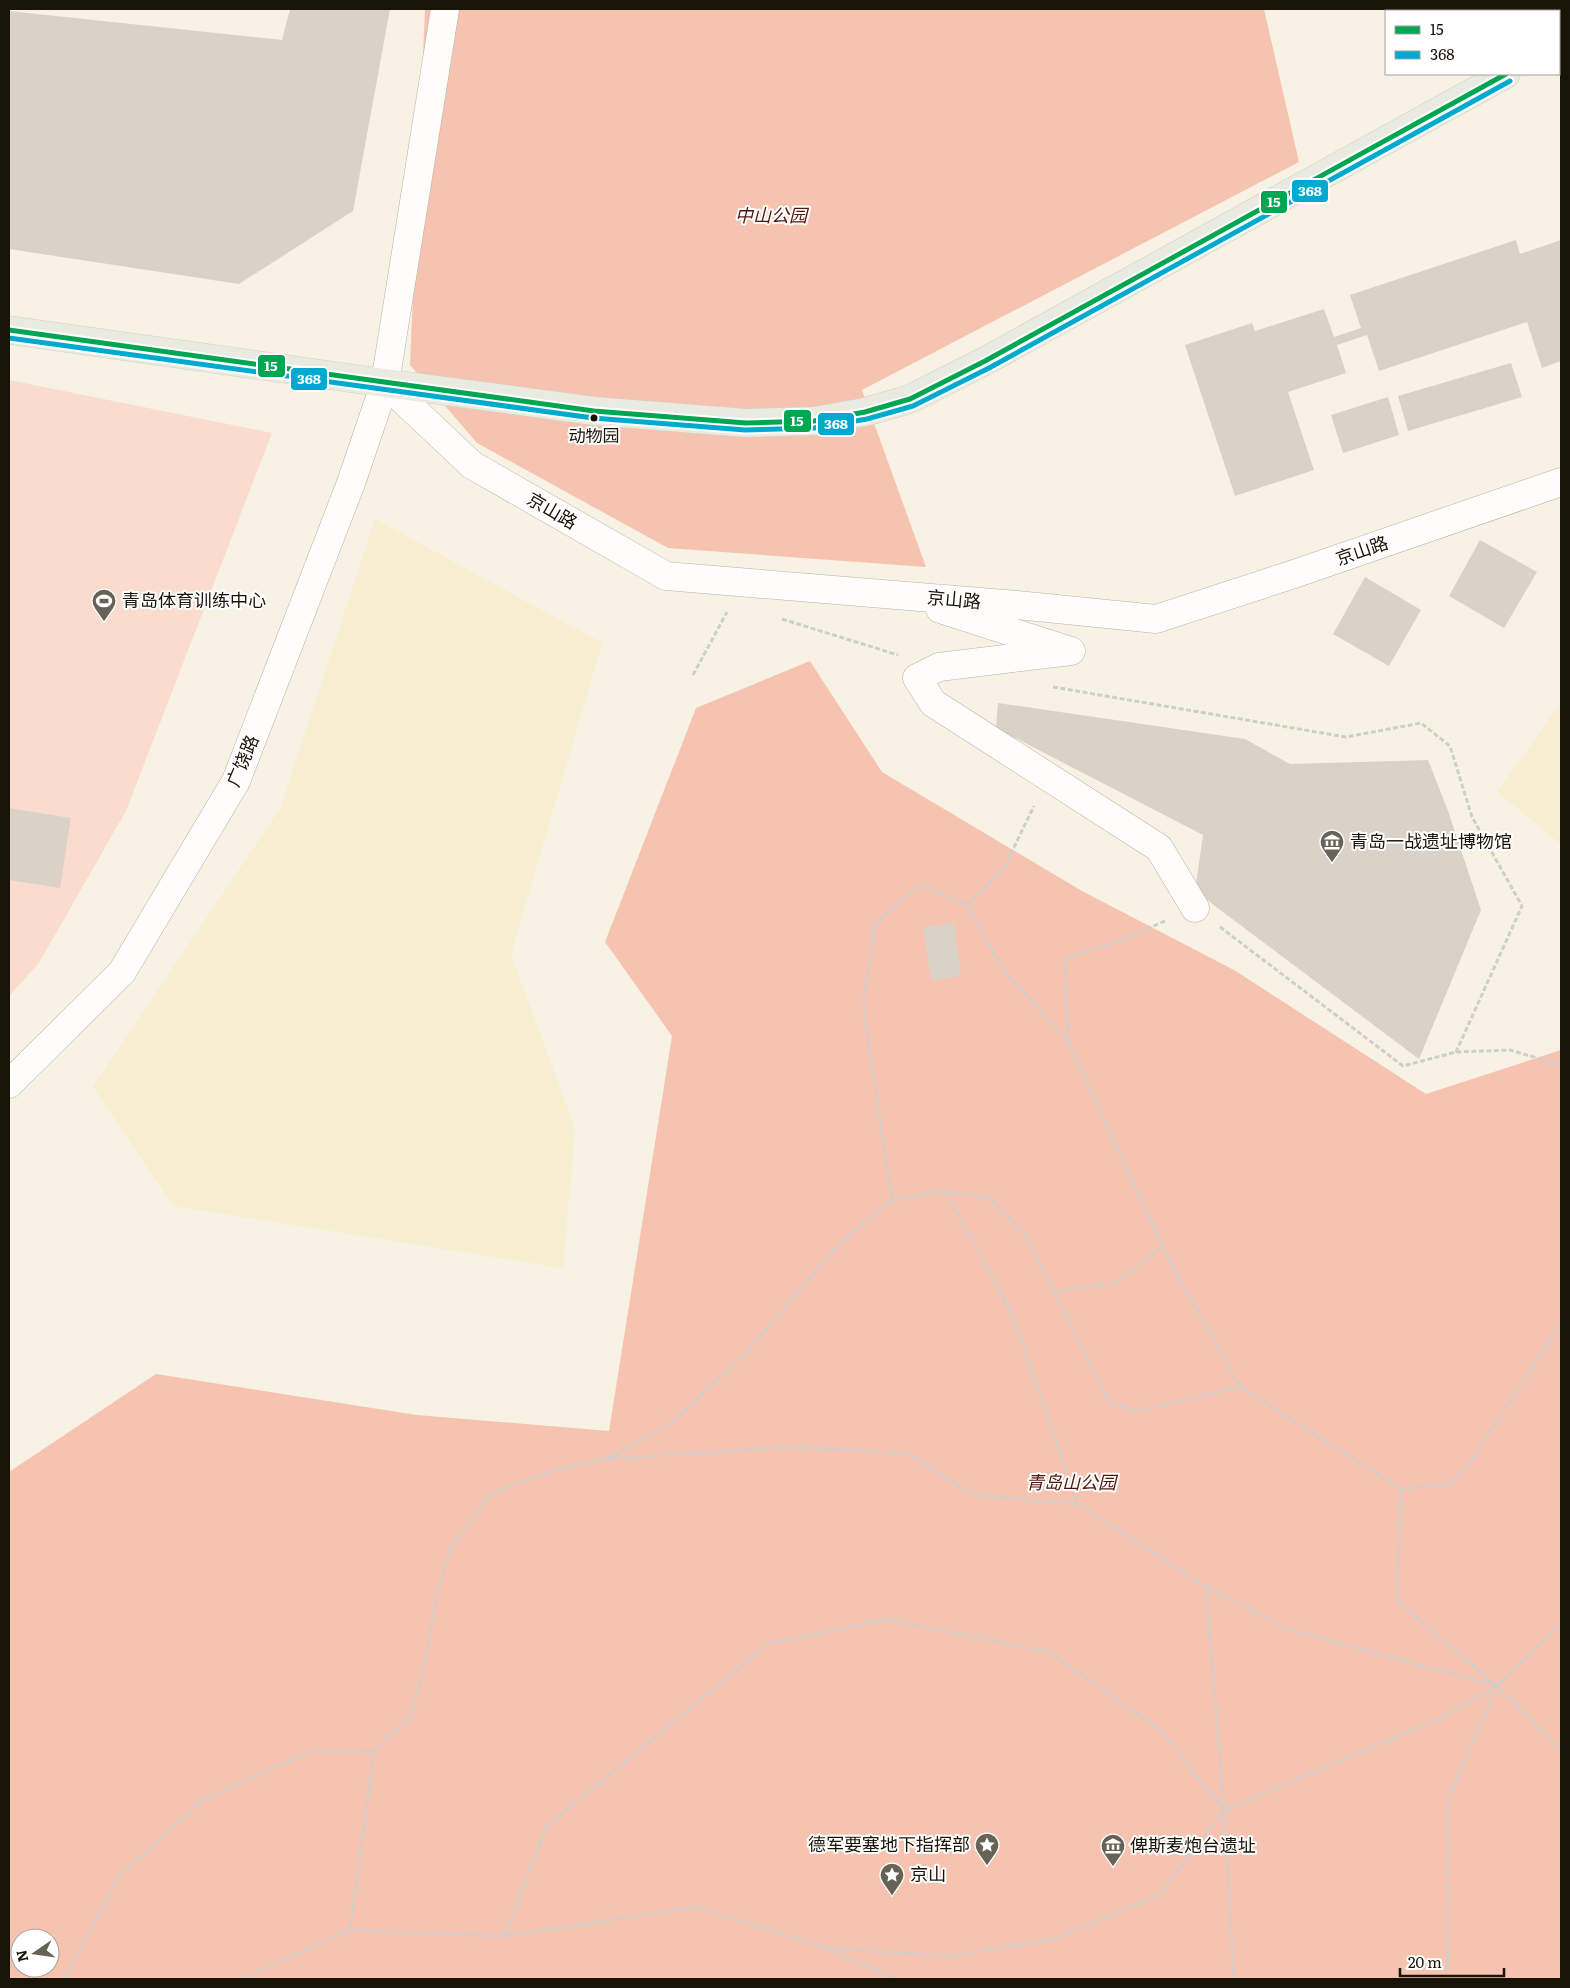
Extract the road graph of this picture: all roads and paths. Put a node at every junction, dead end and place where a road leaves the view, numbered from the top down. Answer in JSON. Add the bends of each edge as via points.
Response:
{"nodes":[{"id":1,"x":445,"y":9,"type":"edge"},
{"id":2,"x":1504,"y":75,"type":"edge"},
{"id":3,"x":9,"y":330,"type":"edge"},
{"id":4,"x":385,"y":384,"type":"junction"},
{"id":5,"x":1561,"y":482,"type":"edge"},
{"id":6,"x":896,"y":595,"type":"junction"},
{"id":7,"x":731,"y":605,"type":"dead end"},
{"id":8,"x":778,"y":618,"type":"dead end"},
{"id":9,"x":940,"y":667,"type":"junction"},
{"id":10,"x":693,"y":675,"type":"dead end"},
{"id":11,"x":1048,"y":686,"type":"dead end"},
{"id":12,"x":1048,"y":777,"type":"junction"},
{"id":13,"x":967,"y":905,"type":"junction"},
{"id":14,"x":1195,"y":908,"type":"junction"},
{"id":15,"x":1068,"y":1041,"type":"junction"},
{"id":16,"x":1456,"y":1052,"type":"junction"},
{"id":17,"x":1561,"y":1065,"type":"edge"},
{"id":18,"x":9,"y":1084,"type":"edge"},
{"id":19,"x":946,"y":1191,"type":"junction"},
{"id":20,"x":892,"y":1200,"type":"junction"},
{"id":21,"x":1163,"y":1246,"type":"junction"},
{"id":22,"x":1055,"y":1292,"type":"junction"},
{"id":23,"x":1561,"y":1323,"type":"edge"},
{"id":24,"x":1240,"y":1387,"type":"junction"},
{"id":25,"x":597,"y":1460,"type":"junction"},
{"id":26,"x":1401,"y":1488,"type":"junction"},
{"id":27,"x":1078,"y":1504,"type":"junction"},
{"id":28,"x":1206,"y":1587,"type":"junction"},
{"id":29,"x":1561,"y":1625,"type":"edge"},
{"id":30,"x":1497,"y":1686,"type":"junction"},
{"id":31,"x":1561,"y":1750,"type":"edge"},
{"id":32,"x":374,"y":1751,"type":"junction"},
{"id":33,"x":1224,"y":1810,"type":"junction"},
{"id":34,"x":350,"y":1930,"type":"junction"},
{"id":35,"x":505,"y":1936,"type":"junction"},
{"id":36,"x":826,"y":1948,"type":"junction"},
{"id":37,"x":64,"y":1979,"type":"edge"},
{"id":38,"x":241,"y":1979,"type":"edge"},
{"id":39,"x":896,"y":1979,"type":"edge"},
{"id":40,"x":1234,"y":1979,"type":"edge"},
{"id":41,"x":1448,"y":1979,"type":"edge"}],
"edges":[{"from":1,"to":4,"type":"street","name":"广饶路"},
{"from":2,"to":4,"type":"main road","via":[[985,361],[910,399],[865,412],[814,420],[746,423],[594,411]]},
{"from":3,"to":4,"type":"main road"},
{"from":4,"to":6,"type":"street","name":"京山路","via":[[472,466],[666,576]]},
{"from":4,"to":18,"type":"street","name":"广饶路","via":[[351,483],[236,782],[122,972]]},
{"from":5,"to":6,"type":"street","name":"京山路","via":[[1156,619]]},
{"from":6,"to":9,"type":"street","via":[[1071,652]]},
{"from":7,"to":10,"type":"path"},
{"from":8,"to":9,"type":"path"},
{"from":9,"to":12,"type":"street","via":[[917,678],[933,703]]},
{"from":11,"to":16,"type":"path","via":[[1346,737],[1421,723],[1450,746],[1472,818],[1522,906]]},
{"from":12,"to":13,"type":"path","via":[[1003,870]]},
{"from":12,"to":14,"type":"street","via":[[1159,848]]},
{"from":13,"to":15,"type":"path","via":[[1004,971]]},
{"from":13,"to":20,"type":"path","via":[[921,884],[875,924],[863,1004]]},
{"from":14,"to":15,"type":"path","via":[[1113,943],[1065,958]]},
{"from":14,"to":16,"type":"path","via":[[1403,1066]]},
{"from":15,"to":21,"type":"path"},
{"from":16,"to":17,"type":"path","via":[[1510,1050]]},
{"from":19,"to":20,"type":"path"},
{"from":19,"to":22,"type":"path","via":[[990,1198],[1025,1234]]},
{"from":19,"to":27,"type":"path","via":[[1012,1314]]},
{"from":20,"to":25,"type":"path","via":[[839,1244],[746,1353],[675,1420],[614,1456]]},
{"from":21,"to":22,"type":"path","via":[[1117,1282]]},
{"from":21,"to":24,"type":"path"},
{"from":22,"to":24,"type":"path","via":[[1109,1402],[1137,1411]]},
{"from":23,"to":26,"type":"path","via":[[1474,1457],[1452,1482]]},
{"from":24,"to":26,"type":"path"},
{"from":25,"to":27,"type":"path","via":[[789,1447],[907,1453],[973,1495]]},
{"from":25,"to":32,"type":"path","via":[[544,1473],[491,1494],[451,1548],[437,1595],[424,1666],[410,1717]]},
{"from":26,"to":30,"type":"path","via":[[1397,1601]]},
{"from":27,"to":28,"type":"path"},
{"from":28,"to":30,"type":"path","via":[[1290,1630]]},
{"from":28,"to":33,"type":"path"},
{"from":29,"to":30,"type":"path"},
{"from":30,"to":31,"type":"path"},
{"from":30,"to":33,"type":"path","via":[[1436,1720]]},
{"from":30,"to":41,"type":"path","via":[[1448,1800]]},
{"from":32,"to":34,"type":"path"},
{"from":32,"to":37,"type":"path","via":[[311,1751],[203,1800],[120,1875]]},
{"from":33,"to":35,"type":"path","via":[[1161,1731],[1050,1652],[886,1619],[768,1644],[546,1827]]},
{"from":33,"to":36,"type":"path","via":[[1159,1895],[1054,1939],[949,1956]]},
{"from":33,"to":40,"type":"path"},
{"from":34,"to":35,"type":"path"},
{"from":34,"to":38,"type":"path"},
{"from":35,"to":36,"type":"path","via":[[696,1907]]},
{"from":36,"to":39,"type":"path"}]}
